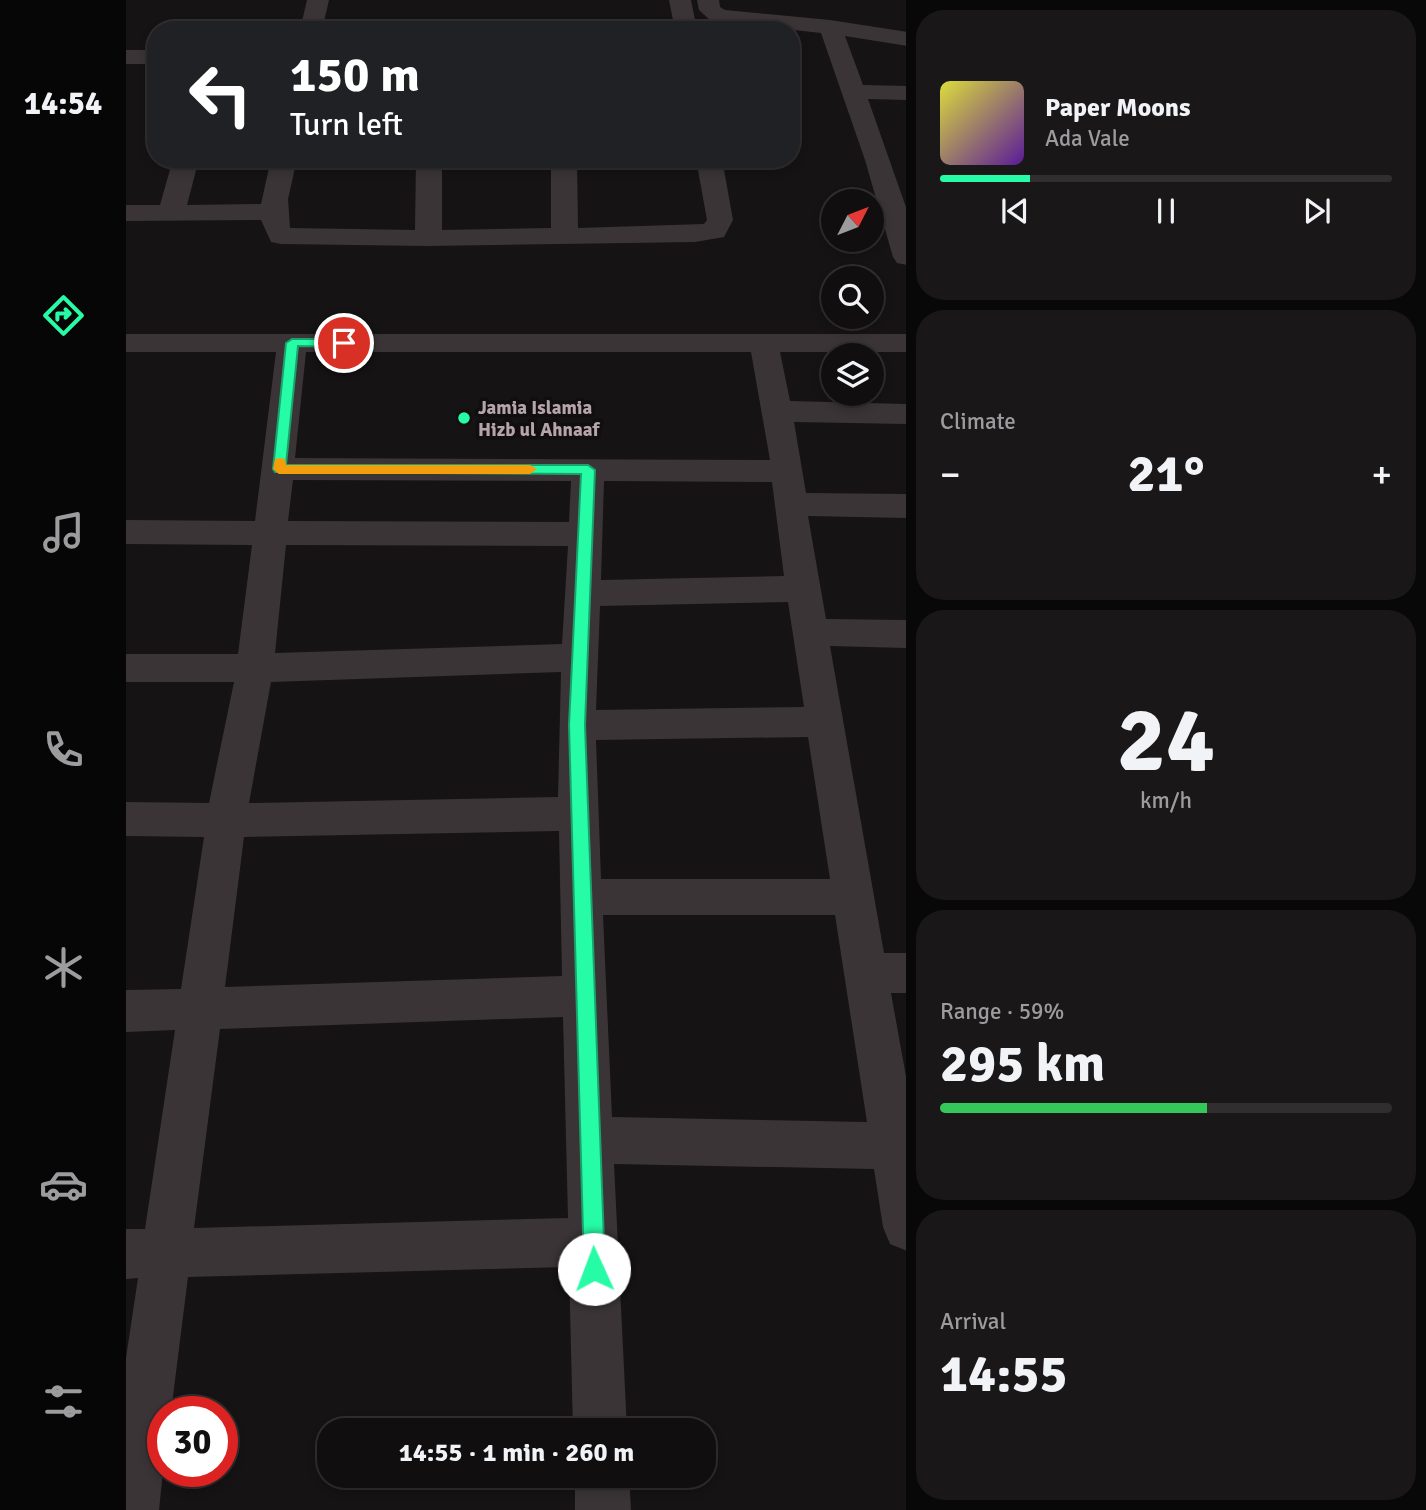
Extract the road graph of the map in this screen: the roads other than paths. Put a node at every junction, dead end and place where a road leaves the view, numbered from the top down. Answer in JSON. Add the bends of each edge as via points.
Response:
{"nodes":[{"id":1,"x":318,"y":0,"type":"edge"},
{"id":2,"x":680,"y":0,"type":"edge"},
{"id":3,"x":708,"y":0,"type":"edge"},
{"id":4,"x":313,"y":21,"type":"edge"},
{"id":5,"x":684,"y":21,"type":"edge"},
{"id":6,"x":837,"y":21,"type":"junction"},
{"id":7,"x":906,"y":39,"type":"edge"},
{"id":8,"x":126,"y":57,"type":"edge"},
{"id":9,"x":147,"y":57,"type":"edge"},
{"id":10,"x":853,"y":92,"type":"junction"},
{"id":11,"x":906,"y":93,"type":"edge"},
{"id":12,"x":878,"y":160,"type":"junction"},
{"id":13,"x":906,"y":160,"type":"edge"},
{"id":14,"x":184,"y":168,"type":"edge"},
{"id":15,"x":282,"y":168,"type":"edge"},
{"id":16,"x":429,"y":168,"type":"edge"},
{"id":17,"x":564,"y":168,"type":"edge"},
{"id":18,"x":711,"y":168,"type":"edge"},
{"id":19,"x":273,"y":212,"type":"junction"},
{"id":20,"x":126,"y":213,"type":"edge"},
{"id":21,"x":171,"y":213,"type":"junction"},
{"id":22,"x":565,"y":236,"type":"junction"},
{"id":23,"x":429,"y":239,"type":"junction"},
{"id":24,"x":905,"y":249,"type":"edge"},
{"id":25,"x":126,"y":343,"type":"edge"},
{"id":26,"x":292,"y":343,"type":"junction"},
{"id":27,"x":906,"y":343,"type":"edge"},
{"id":28,"x":764,"y":344,"type":"junction"},
{"id":29,"x":775,"y":411,"type":"junction"},
{"id":30,"x":906,"y":414,"type":"edge"},
{"id":31,"x":279,"y":469,"type":"junction"},
{"id":32,"x":588,"y":470,"type":"junction"},
{"id":33,"x":789,"y":487,"type":"junction"},
{"id":34,"x":906,"y":506,"type":"edge"},
{"id":35,"x":126,"y":532,"type":"edge"},
{"id":36,"x":270,"y":533,"type":"junction"},
{"id":37,"x":585,"y":534,"type":"junction"},
{"id":38,"x":803,"y":589,"type":"junction"},
{"id":39,"x":583,"y":593,"type":"junction"},
{"id":40,"x":810,"y":632,"type":"junction"},
{"id":41,"x":906,"y":634,"type":"edge"},
{"id":42,"x":580,"y":657,"type":"junction"},
{"id":43,"x":126,"y":668,"type":"edge"},
{"id":44,"x":255,"y":668,"type":"junction"},
{"id":45,"x":825,"y":722,"type":"junction"},
{"id":46,"x":577,"y":725,"type":"junction"},
{"id":47,"x":578,"y":814,"type":"junction"},
{"id":48,"x":126,"y":818,"type":"edge"},
{"id":49,"x":226,"y":820,"type":"junction"},
{"id":50,"x":581,"y":897,"type":"junction"},
{"id":51,"x":852,"y":897,"type":"junction"},
{"id":52,"x":886,"y":973,"type":"edge"},
{"id":53,"x":584,"y":996,"type":"junction"},
{"id":54,"x":200,"y":1009,"type":"junction"},
{"id":55,"x":126,"y":1011,"type":"edge"},
{"id":56,"x":589,"y":1140,"type":"junction"},
{"id":57,"x":900,"y":1146,"type":"edge"},
{"id":58,"x":906,"y":1227,"type":"edge"},
{"id":59,"x":593,"y":1242,"type":"junction"},
{"id":60,"x":146,"y":1254,"type":"edge"},
{"id":61,"x":600,"y":1418,"type":"edge"},
{"id":62,"x":602,"y":1488,"type":"edge"},
{"id":63,"x":131,"y":1510,"type":"edge"},
{"id":64,"x":603,"y":1510,"type":"edge"}],
"edges":[{"from":1,"to":4,"type":"street"},
{"from":2,"to":5,"type":"street"},
{"from":3,"to":6,"type":"street","via":[[710,10],[719,16]]},
{"from":6,"to":7,"type":"street"},
{"from":6,"to":10,"type":"street"},
{"from":8,"to":9,"type":"street"},
{"from":10,"to":11,"type":"street"},
{"from":10,"to":12,"type":"street"},
{"from":12,"to":13,"type":"street"},
{"from":12,"to":24,"type":"street"},
{"from":14,"to":21,"type":"street"},
{"from":15,"to":19,"type":"street"},
{"from":16,"to":23,"type":"street"},
{"from":17,"to":22,"type":"street"},
{"from":18,"to":22,"type":"street","via":[[720,220],[714,231]]},
{"from":19,"to":21,"type":"street"},
{"from":19,"to":23,"type":"street","via":[[273,225],[281,236]]},
{"from":20,"to":21,"type":"street"},
{"from":22,"to":23,"type":"street"},
{"from":25,"to":26,"type":"street"},
{"from":26,"to":28,"type":"street"},
{"from":26,"to":31,"type":"street"},
{"from":27,"to":28,"type":"street"},
{"from":28,"to":29,"type":"street"},
{"from":29,"to":30,"type":"street"},
{"from":29,"to":33,"type":"street"},
{"from":31,"to":32,"type":"street"},
{"from":31,"to":36,"type":"street"},
{"from":32,"to":33,"type":"street"},
{"from":32,"to":37,"type":"street"},
{"from":33,"to":34,"type":"street"},
{"from":33,"to":38,"type":"street"},
{"from":35,"to":36,"type":"street"},
{"from":36,"to":37,"type":"street"},
{"from":36,"to":44,"type":"street"},
{"from":37,"to":39,"type":"street"},
{"from":38,"to":39,"type":"street"},
{"from":38,"to":40,"type":"street"},
{"from":39,"to":42,"type":"street"},
{"from":40,"to":41,"type":"street"},
{"from":40,"to":45,"type":"street"},
{"from":42,"to":44,"type":"street"},
{"from":42,"to":46,"type":"street"},
{"from":43,"to":44,"type":"street"},
{"from":44,"to":49,"type":"street"},
{"from":45,"to":46,"type":"street"},
{"from":45,"to":51,"type":"street"},
{"from":46,"to":47,"type":"street"},
{"from":47,"to":49,"type":"street"},
{"from":47,"to":50,"type":"street"},
{"from":48,"to":49,"type":"street"},
{"from":49,"to":54,"type":"street"},
{"from":50,"to":51,"type":"street"},
{"from":50,"to":53,"type":"street"},
{"from":51,"to":52,"type":"street"},
{"from":52,"to":57,"type":"street"},
{"from":53,"to":54,"type":"street"},
{"from":53,"to":56,"type":"street"},
{"from":54,"to":55,"type":"street"},
{"from":54,"to":60,"type":"street"},
{"from":56,"to":57,"type":"street"},
{"from":56,"to":59,"type":"street"},
{"from":57,"to":58,"type":"street"},
{"from":59,"to":60,"type":"street"},
{"from":59,"to":61,"type":"street"},
{"from":60,"to":63,"type":"street"},
{"from":62,"to":64,"type":"street"}]}
